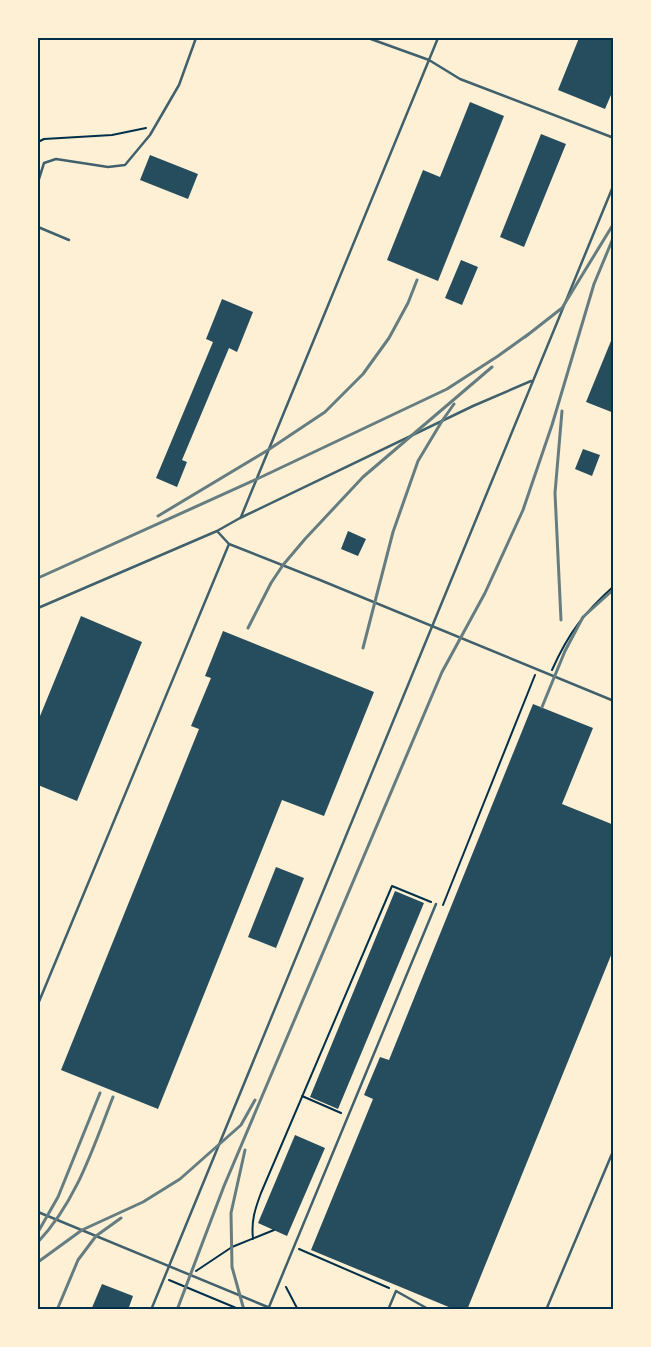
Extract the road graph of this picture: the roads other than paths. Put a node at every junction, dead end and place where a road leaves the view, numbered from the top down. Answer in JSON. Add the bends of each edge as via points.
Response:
{"nodes":[{"id":1,"x":196,"y":38,"type":"edge"},
{"id":2,"x":368,"y":38,"type":"edge"},
{"id":3,"x":438,"y":38,"type":"edge"},
{"id":4,"x":429,"y":60,"type":"junction"},
{"id":5,"x":614,"y":138,"type":"edge"},
{"id":6,"x":38,"y":182,"type":"edge"},
{"id":7,"x":614,"y":184,"type":"edge"},
{"id":8,"x":38,"y":227,"type":"edge"},
{"id":9,"x":69,"y":240,"type":"dead end"},
{"id":10,"x":532,"y":381,"type":"junction"},
{"id":11,"x":240,"y":518,"type":"junction"},
{"id":12,"x":217,"y":531,"type":"junction"},
{"id":13,"x":229,"y":544,"type":"junction"},
{"id":14,"x":38,"y":608,"type":"edge"},
{"id":15,"x":431,"y":626,"type":"junction"},
{"id":16,"x":614,"y":701,"type":"edge"},
{"id":17,"x":436,"y":904,"type":"road end"},
{"id":18,"x":38,"y":1004,"type":"edge"},
{"id":19,"x":614,"y":1149,"type":"edge"},
{"id":20,"x":38,"y":1212,"type":"edge"},
{"id":21,"x":168,"y":1266,"type":"junction"},
{"id":22,"x":269,"y":1307,"type":"junction"},
{"id":23,"x":151,"y":1310,"type":"edge"},
{"id":24,"x":275,"y":1310,"type":"edge"},
{"id":25,"x":388,"y":1310,"type":"edge"},
{"id":26,"x":430,"y":1310,"type":"edge"},
{"id":27,"x":546,"y":1310,"type":"edge"}],
"edges":[{"from":1,"to":6,"type":"lane","via":[[179,85],[130,161],[125,165],[108,167],[56,159],[44,163]]},
{"from":2,"to":4,"type":"lane"},
{"from":3,"to":4,"type":"lane"},
{"from":4,"to":5,"type":"lane","via":[[460,79]]},
{"from":4,"to":11,"type":"lane"},
{"from":7,"to":10,"type":"lane"},
{"from":8,"to":9,"type":"lane"},
{"from":10,"to":11,"type":"lane"},
{"from":10,"to":15,"type":"lane"},
{"from":11,"to":12,"type":"lane"},
{"from":12,"to":13,"type":"lane"},
{"from":12,"to":14,"type":"lane"},
{"from":13,"to":15,"type":"lane"},
{"from":13,"to":18,"type":"lane"},
{"from":15,"to":16,"type":"lane"},
{"from":15,"to":21,"type":"lane"},
{"from":17,"to":22,"type":"lane"},
{"from":19,"to":27,"type":"lane"},
{"from":20,"to":21,"type":"lane"},
{"from":21,"to":22,"type":"lane"},
{"from":21,"to":23,"type":"lane"},
{"from":22,"to":24,"type":"lane"},
{"from":25,"to":26,"type":"lane","via":[[396,1291]]}]}
